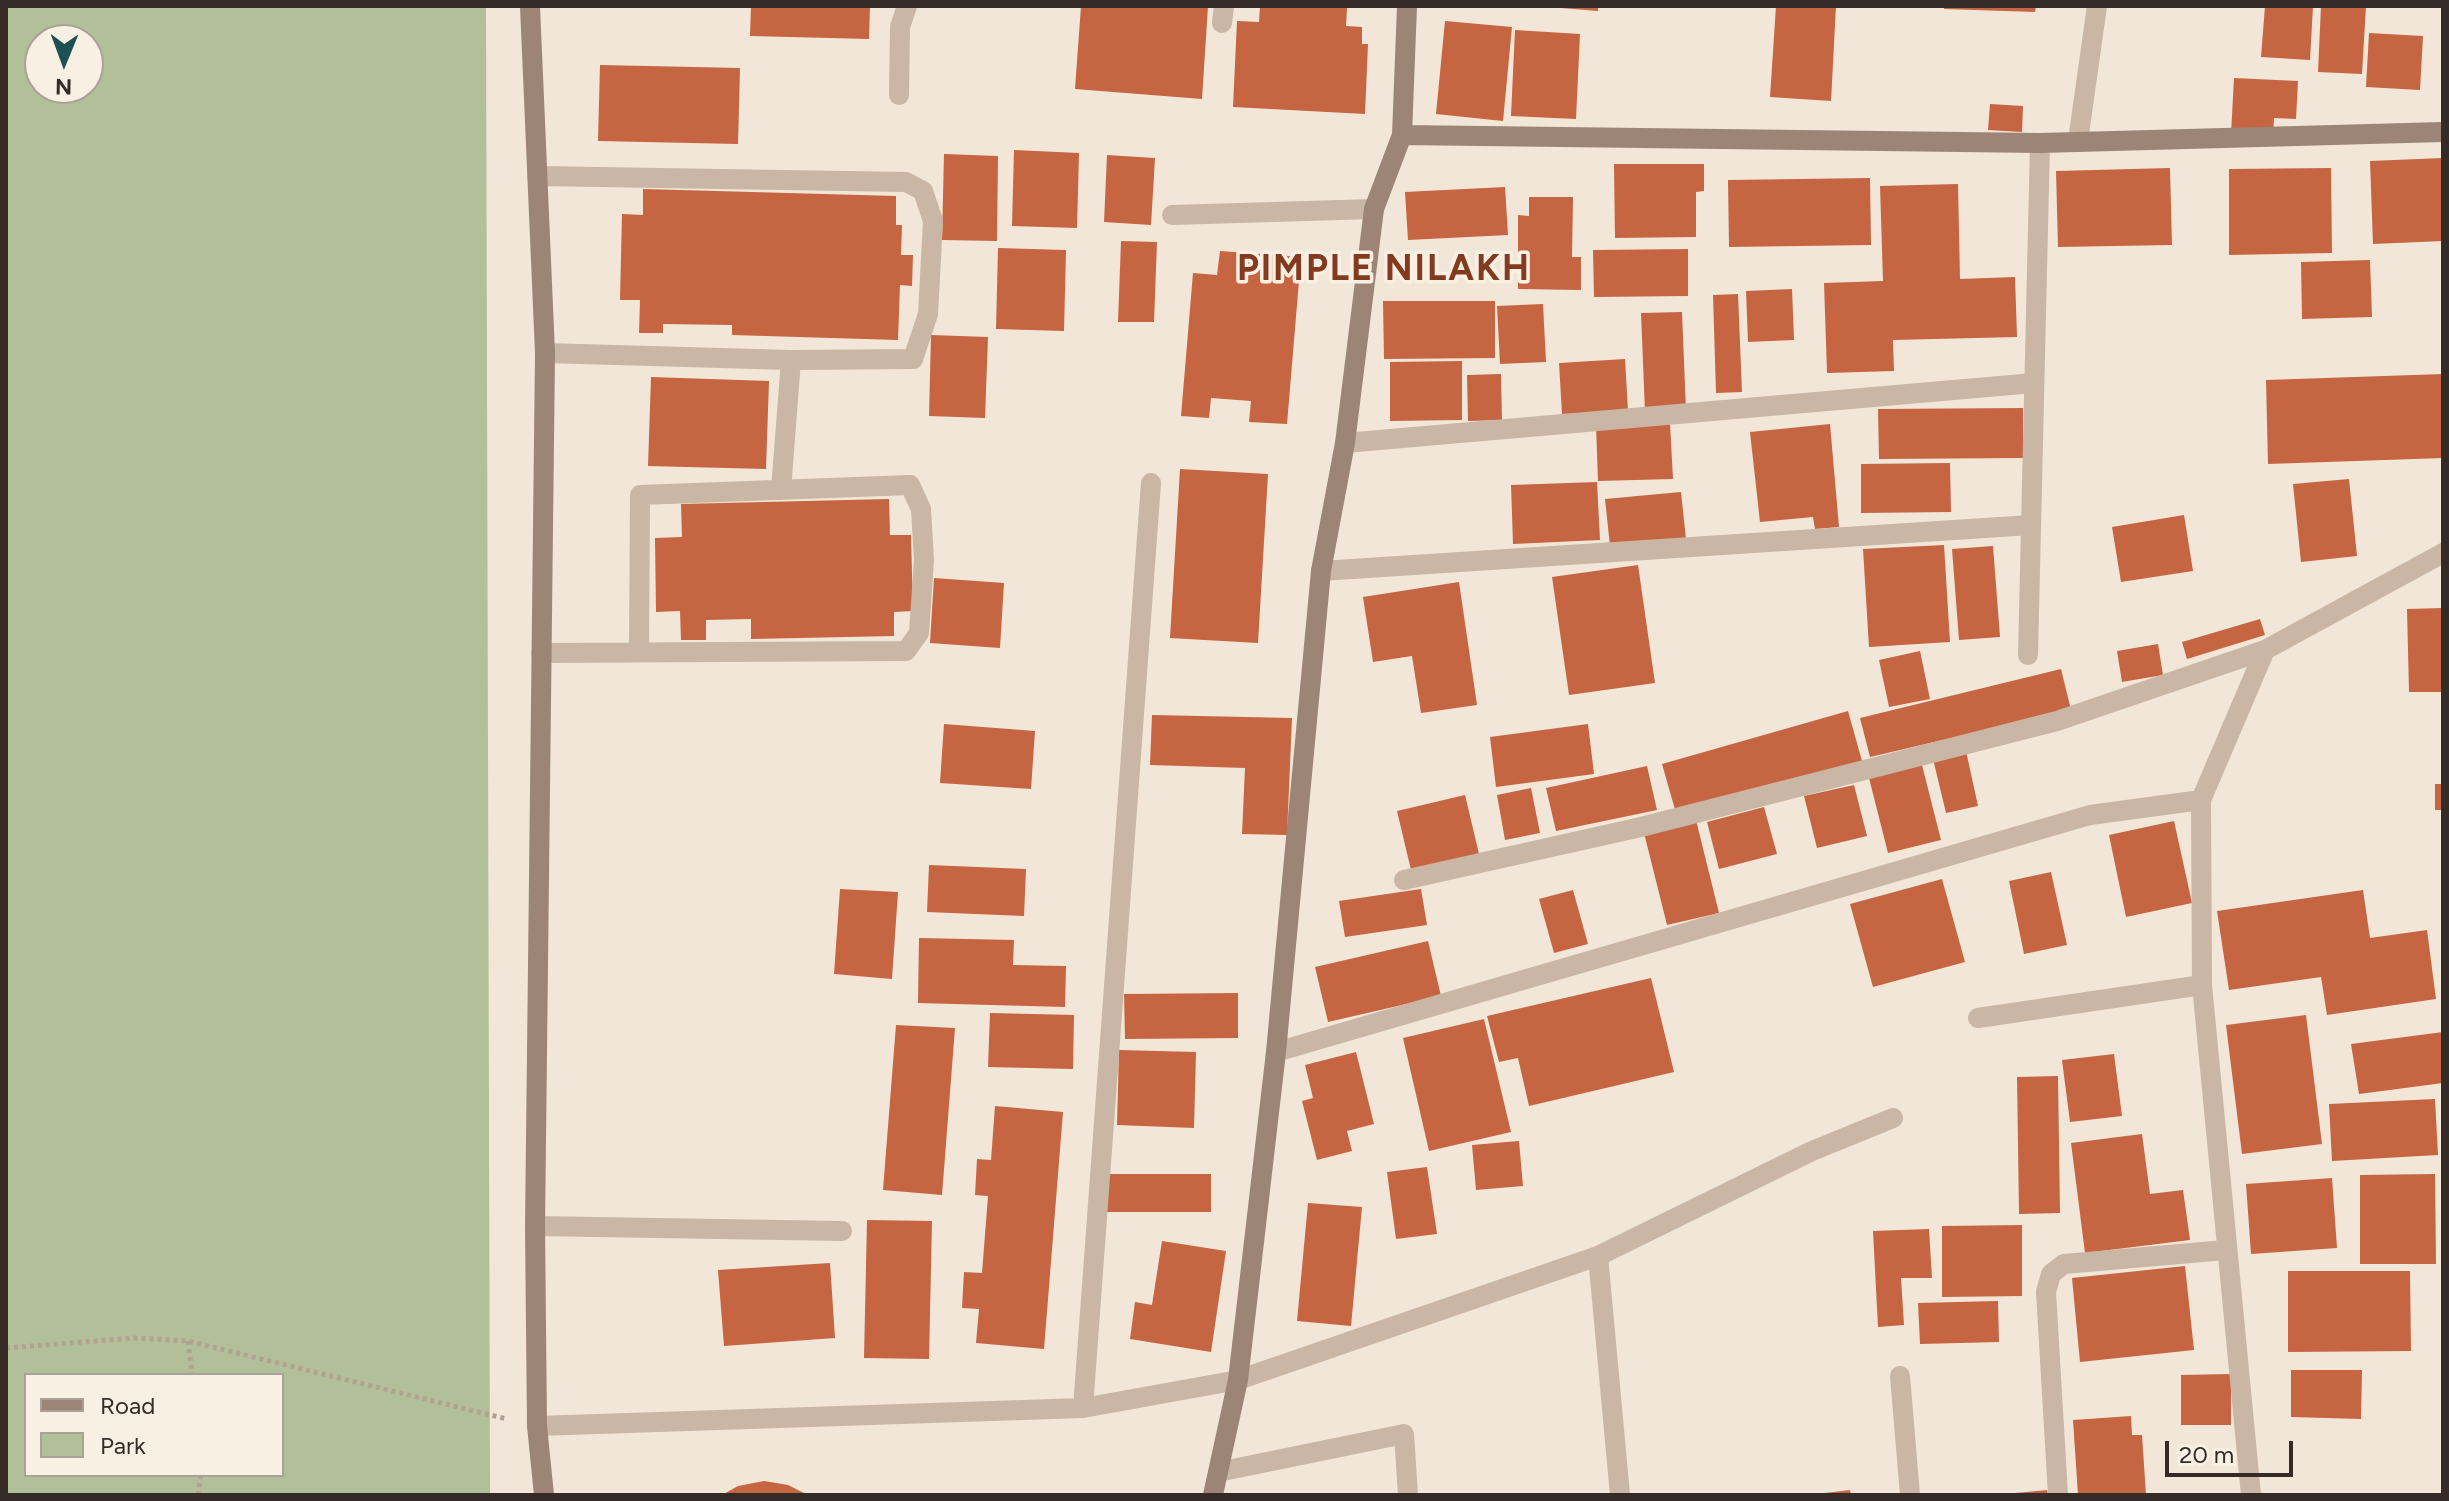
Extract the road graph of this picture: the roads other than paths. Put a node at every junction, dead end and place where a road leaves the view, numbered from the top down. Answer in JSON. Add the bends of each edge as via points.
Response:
{"nodes":[{"id":1,"x":530,"y":6,"type":"edge"},
{"id":2,"x":907,"y":6,"type":"edge"},
{"id":3,"x":1407,"y":6,"type":"edge"},
{"id":4,"x":2097,"y":6,"type":"edge"},
{"id":5,"x":899,"y":95,"type":"dead end"},
{"id":6,"x":2443,"y":132,"type":"edge"},
{"id":7,"x":1402,"y":135,"type":"junction"},
{"id":8,"x":2078,"y":141,"type":"junction"},
{"id":9,"x":2040,"y":143,"type":"junction"},
{"id":10,"x":537,"y":176,"type":"junction"},
{"id":11,"x":1374,"y":209,"type":"junction"},
{"id":12,"x":1172,"y":215,"type":"dead end"},
{"id":13,"x":545,"y":353,"type":"junction"},
{"id":14,"x":791,"y":360,"type":"junction"},
{"id":15,"x":2034,"y":383,"type":"junction"},
{"id":16,"x":1345,"y":443,"type":"junction"},
{"id":17,"x":1151,"y":483,"type":"dead end"},
{"id":18,"x":781,"y":490,"type":"junction"},
{"id":19,"x":2031,"y":525,"type":"junction"},
{"id":20,"x":2443,"y":553,"type":"edge"},
{"id":21,"x":1321,"y":571,"type":"junction"},
{"id":22,"x":2265,"y":650,"type":"junction"},
{"id":23,"x":639,"y":652,"type":"junction"},
{"id":24,"x":541,"y":653,"type":"junction"},
{"id":25,"x":2028,"y":655,"type":"dead end"},
{"id":26,"x":2201,"y":800,"type":"junction"},
{"id":27,"x":1404,"y":880,"type":"dead end"},
{"id":28,"x":2202,"y":985,"type":"junction"},
{"id":29,"x":1978,"y":1018,"type":"dead end"},
{"id":30,"x":1276,"y":1052,"type":"junction"},
{"id":31,"x":1893,"y":1118,"type":"dead end"},
{"id":32,"x":535,"y":1226,"type":"junction"},
{"id":33,"x":842,"y":1231,"type":"dead end"},
{"id":34,"x":2226,"y":1250,"type":"junction"},
{"id":35,"x":1598,"y":1256,"type":"junction"},
{"id":36,"x":1900,"y":1376,"type":"dead end"},
{"id":37,"x":1238,"y":1380,"type":"junction"},
{"id":38,"x":1083,"y":1408,"type":"junction"},
{"id":39,"x":537,"y":1426,"type":"junction"},
{"id":40,"x":1218,"y":1472,"type":"junction"},
{"id":41,"x":544,"y":1495,"type":"edge"},
{"id":42,"x":1213,"y":1495,"type":"edge"},
{"id":43,"x":1408,"y":1495,"type":"edge"},
{"id":44,"x":1620,"y":1495,"type":"edge"},
{"id":45,"x":1910,"y":1495,"type":"edge"},
{"id":46,"x":2058,"y":1495,"type":"edge"},
{"id":47,"x":2251,"y":1495,"type":"edge"}],
"edges":[{"from":1,"to":10,"type":"street"},
{"from":2,"to":5,"type":"street","via":[[900,27]]},
{"from":3,"to":7,"type":"street"},
{"from":4,"to":8,"type":"street"},
{"from":6,"to":8,"type":"street"},
{"from":7,"to":9,"type":"street"},
{"from":7,"to":11,"type":"street"},
{"from":8,"to":9,"type":"street"},
{"from":9,"to":15,"type":"street"},
{"from":10,"to":13,"type":"street"},
{"from":10,"to":14,"type":"street","via":[[906,182],[923,191],[933,221],[928,314],[913,359]]},
{"from":11,"to":12,"type":"street"},
{"from":11,"to":16,"type":"street"},
{"from":13,"to":14,"type":"street"},
{"from":13,"to":24,"type":"street"},
{"from":14,"to":18,"type":"street"},
{"from":15,"to":16,"type":"street"},
{"from":15,"to":19,"type":"street"},
{"from":16,"to":21,"type":"street"},
{"from":17,"to":38,"type":"street"},
{"from":18,"to":23,"type":"street","via":[[640,495]]},
{"from":18,"to":23,"type":"street","via":[[910,485],[921,509],[924,560],[919,633],[906,651]]},
{"from":19,"to":21,"type":"street"},
{"from":19,"to":25,"type":"street"},
{"from":20,"to":22,"type":"street"},
{"from":21,"to":30,"type":"street"},
{"from":22,"to":26,"type":"street"},
{"from":22,"to":27,"type":"street","via":[[2057,721],[1641,827]]},
{"from":23,"to":24,"type":"street"},
{"from":24,"to":32,"type":"street"},
{"from":26,"to":28,"type":"street"},
{"from":26,"to":30,"type":"street","via":[[2090,815]]},
{"from":28,"to":29,"type":"street"},
{"from":28,"to":34,"type":"street"},
{"from":30,"to":37,"type":"street"},
{"from":31,"to":35,"type":"street","via":[[1812,1151]]},
{"from":32,"to":33,"type":"street"},
{"from":32,"to":39,"type":"street"},
{"from":34,"to":46,"type":"street","via":[[2064,1264],[2051,1274],[2046,1292]]},
{"from":34,"to":47,"type":"street"},
{"from":35,"to":37,"type":"street"},
{"from":35,"to":44,"type":"street"},
{"from":36,"to":45,"type":"street"},
{"from":37,"to":38,"type":"street"},
{"from":37,"to":40,"type":"street"},
{"from":38,"to":39,"type":"street"},
{"from":39,"to":41,"type":"street"},
{"from":40,"to":42,"type":"street"},
{"from":40,"to":43,"type":"street","via":[[1404,1434]]}]}
